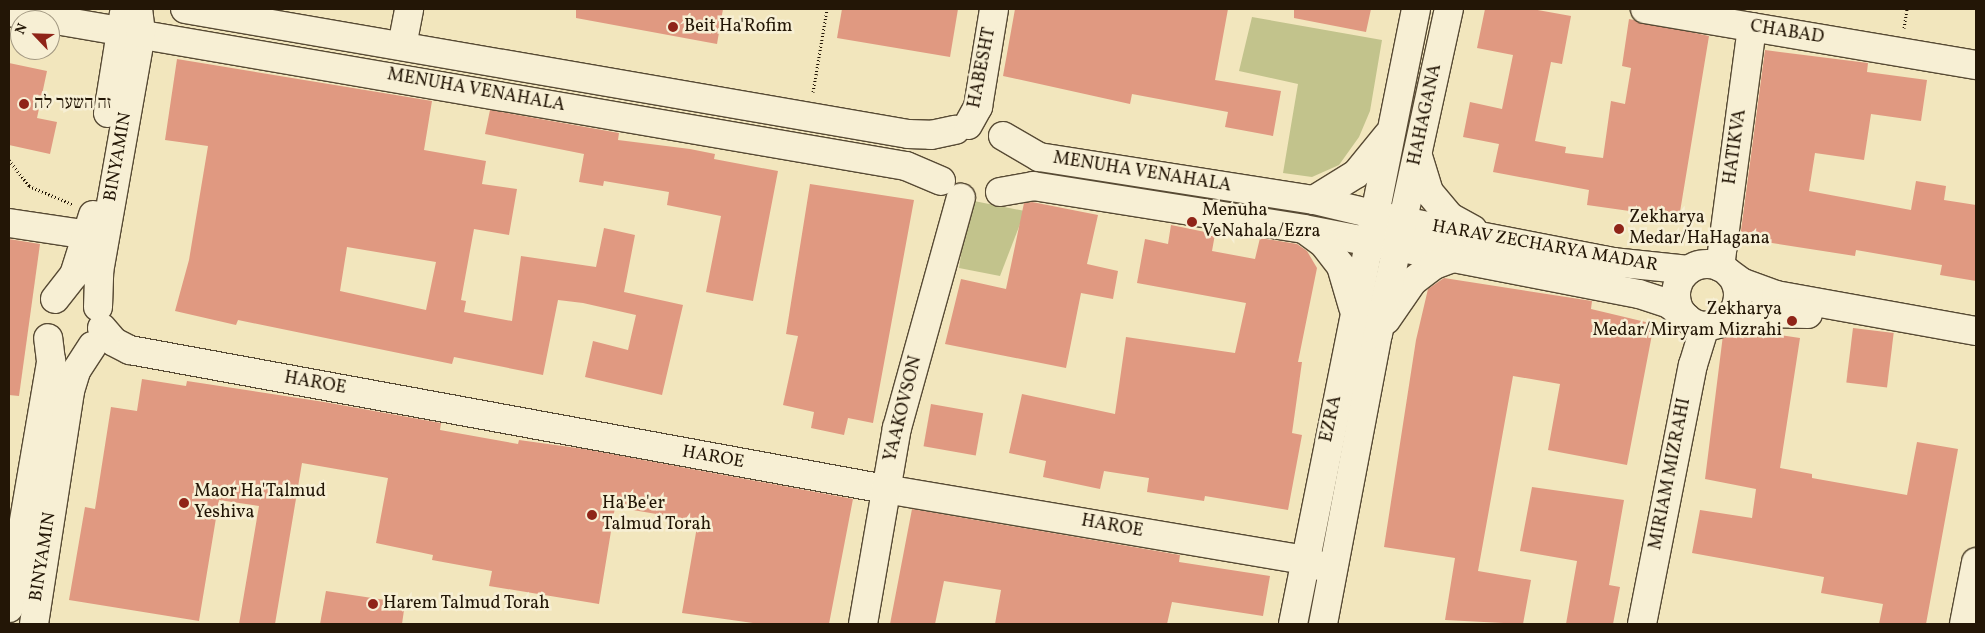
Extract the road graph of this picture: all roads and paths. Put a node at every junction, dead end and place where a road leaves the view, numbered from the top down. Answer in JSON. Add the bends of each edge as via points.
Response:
{"nodes":[{"id":1,"x":185,"y":9,"type":"edge"},
{"id":2,"x":409,"y":9,"type":"edge"},
{"id":3,"x":827,"y":9,"type":"edge"},
{"id":4,"x":994,"y":9,"type":"edge"},
{"id":5,"x":1416,"y":9,"type":"edge"},
{"id":6,"x":1449,"y":9,"type":"edge"},
{"id":7,"x":1645,"y":9,"type":"edge"},
{"id":8,"x":9,"y":12,"type":"edge"},
{"id":9,"x":131,"y":20,"type":"edge"},
{"id":10,"x":1752,"y":28,"type":"junction"},
{"id":11,"x":402,"y":46,"type":"junction"},
{"id":12,"x":1976,"y":65,"type":"edge"},
{"id":13,"x":809,"y":117,"type":"junction"},
{"id":14,"x":961,"y":128,"type":"junction"},
{"id":15,"x":1391,"y":130,"type":"junction"},
{"id":16,"x":1003,"y":136,"type":"junction"},
{"id":17,"x":1417,"y":154,"type":"junction"},
{"id":18,"x":9,"y":160,"type":"edge"},
{"id":19,"x":951,"y":190,"type":"junction"},
{"id":20,"x":1000,"y":192,"type":"junction"},
{"id":21,"x":1314,"y":200,"type":"junction"},
{"id":22,"x":1374,"y":215,"type":"junction"},
{"id":23,"x":1402,"y":221,"type":"junction"},
{"id":24,"x":9,"y":223,"type":"edge"},
{"id":25,"x":91,"y":223,"type":"junction"},
{"id":26,"x":1304,"y":229,"type":"junction"},
{"id":27,"x":1488,"y":237,"type":"junction"},
{"id":28,"x":1382,"y":246,"type":"junction"},
{"id":29,"x":1453,"y":258,"type":"junction"},
{"id":30,"x":1689,"y":270,"type":"junction"},
{"id":31,"x":1724,"y":270,"type":"junction"},
{"id":32,"x":56,"y":299,"type":"junction"},
{"id":33,"x":1354,"y":313,"type":"junction"},
{"id":34,"x":1887,"y":318,"type":"junction"},
{"id":35,"x":1706,"y":321,"type":"junction"},
{"id":36,"x":98,"y":327,"type":"junction"},
{"id":37,"x":1976,"y":331,"type":"edge"},
{"id":38,"x":1378,"y":334,"type":"junction"},
{"id":39,"x":48,"y":338,"type":"junction"},
{"id":40,"x":884,"y":489,"type":"junction"},
{"id":41,"x":1304,"y":560,"type":"junction"},
{"id":42,"x":1976,"y":562,"type":"edge"},
{"id":43,"x":1332,"y":570,"type":"junction"},
{"id":44,"x":9,"y":608,"type":"edge"},
{"id":45,"x":34,"y":624,"type":"edge"},
{"id":46,"x":863,"y":624,"type":"edge"},
{"id":47,"x":1293,"y":624,"type":"edge"},
{"id":48,"x":1323,"y":624,"type":"edge"},
{"id":49,"x":1642,"y":624,"type":"edge"},
{"id":50,"x":1964,"y":624,"type":"edge"}],
"edges":[{"from":1,"to":11,"type":"street","name":"MENUHA VENAHALA"},
{"from":2,"to":11,"type":"street"},
{"from":3,"to":13,"type":"path"},
{"from":4,"to":14,"type":"street","name":"HABESHT","via":[[978,107]]},
{"from":5,"to":15,"type":"street","name":"HAHAGANA"},
{"from":6,"to":17,"type":"street","name":"HAHAGANA"},
{"from":7,"to":10,"type":"street","name":"CHABAD"},
{"from":8,"to":9,"type":"street","name":"MENUHA VENAHALA"},
{"from":9,"to":19,"type":"street","name":"MENUHA VENAHALA","via":[[906,166]]},
{"from":9,"to":25,"type":"street","name":"BINYAMIN"},
{"from":9,"to":36,"type":"street","name":"BINYAMIN","via":[[99,272]]},
{"from":10,"to":12,"type":"street","name":"CHABAD"},
{"from":10,"to":31,"type":"street","name":"HATIKVA"},
{"from":11,"to":13,"type":"street","name":"MENUHA VENAHALA"},
{"from":13,"to":14,"type":"street","name":"MENUHA VENAHALA","via":[[908,134],[936,135]]},
{"from":14,"to":16,"type":"street","via":[[993,128]]},
{"from":14,"to":19,"type":"street","via":[[940,147],[938,164]]},
{"from":15,"to":21,"type":"street","via":[[1356,174]]},
{"from":15,"to":22,"type":"street","name":"HAHAGANA"},
{"from":16,"to":20,"type":"street","via":[[1010,146],[1014,165],[1008,183]]},
{"from":16,"to":21,"type":"street","name":"MENUHA VENAHALA","via":[[1039,157]]},
{"from":17,"to":23,"type":"street","name":"HAHAGANA"},
{"from":17,"to":27,"type":"street","via":[[1429,192],[1440,206],[1450,217]]},
{"from":18,"to":25,"type":"path","via":[[29,186]]},
{"from":19,"to":20,"type":"street","via":[[981,201]]},
{"from":19,"to":40,"type":"street","name":"YAAKOVSON"},
{"from":20,"to":26,"type":"street","name":"MENUHA VENAHALA","via":[[1034,186]]},
{"from":21,"to":22,"type":"street","name":"MENUHA VENAHALA"},
{"from":22,"to":23,"type":"street","name":"MENUHA VENAHALA"},
{"from":22,"to":28,"type":"street","name":"EZRA"},
{"from":23,"to":27,"type":"street","name":"HARAV ZECHARYA MADAR"},
{"from":23,"to":28,"type":"street","name":"EZRA"},
{"from":24,"to":25,"type":"street"},
{"from":25,"to":32,"type":"street","name":"BINYAMIN","via":[[74,275]]},
{"from":26,"to":28,"type":"street","name":"MENUHA VENAHALA"},
{"from":26,"to":33,"type":"street","via":[[1323,243],[1341,266]]},
{"from":27,"to":30,"type":"street","name":"HARAV ZECHARYA MADAR","via":[[1636,266]]},
{"from":28,"to":29,"type":"street","name":"HARAV ZECHARYA MADAR"},
{"from":28,"to":33,"type":"street","name":"EZRA"},
{"from":28,"to":38,"type":"street","name":"EZRA"},
{"from":29,"to":35,"type":"street","name":"HARAV ZECHARYA MADAR","via":[[1639,294]]},
{"from":29,"to":38,"type":"street","via":[[1434,265],[1413,281]]},
{"from":30,"to":31,"type":"street","via":[[1709,264]]},
{"from":30,"to":35,"type":"street","via":[[1676,294]]},
{"from":31,"to":34,"type":"street","via":[[1743,283],[1776,295]]},
{"from":31,"to":35,"type":"street","via":[[1735,282],[1737,303]]},
{"from":32,"to":36,"type":"street","via":[[74,293],[84,294]]},
{"from":32,"to":39,"type":"street","via":[[43,322]]},
{"from":33,"to":41,"type":"street","name":"EZRA"},
{"from":34,"to":35,"type":"street","via":[[1764,313]]},
{"from":34,"to":37,"type":"street"},
{"from":35,"to":49,"type":"street","name":"MIRIAM MIZRAHI","via":[[1693,365]]},
{"from":36,"to":39,"type":"street","via":[[83,351],[63,351]]},
{"from":36,"to":40,"type":"street","name":"HAROE","via":[[114,342],[130,350]]},
{"from":36,"to":45,"type":"street","name":"BINYAMIN","via":[[76,371],[70,391]]},
{"from":38,"to":43,"type":"street","name":"EZRA"},
{"from":39,"to":44,"type":"street","name":"BINYAMIN","via":[[51,361]]},
{"from":40,"to":41,"type":"street","name":"HAROE"},
{"from":40,"to":46,"type":"street","name":"YAAKOVSON"},
{"from":41,"to":43,"type":"street","name":"HAROE"},
{"from":41,"to":47,"type":"street","name":"EZRA"},
{"from":42,"to":50,"type":"street"},
{"from":43,"to":48,"type":"street","name":"EZRA"}]}
